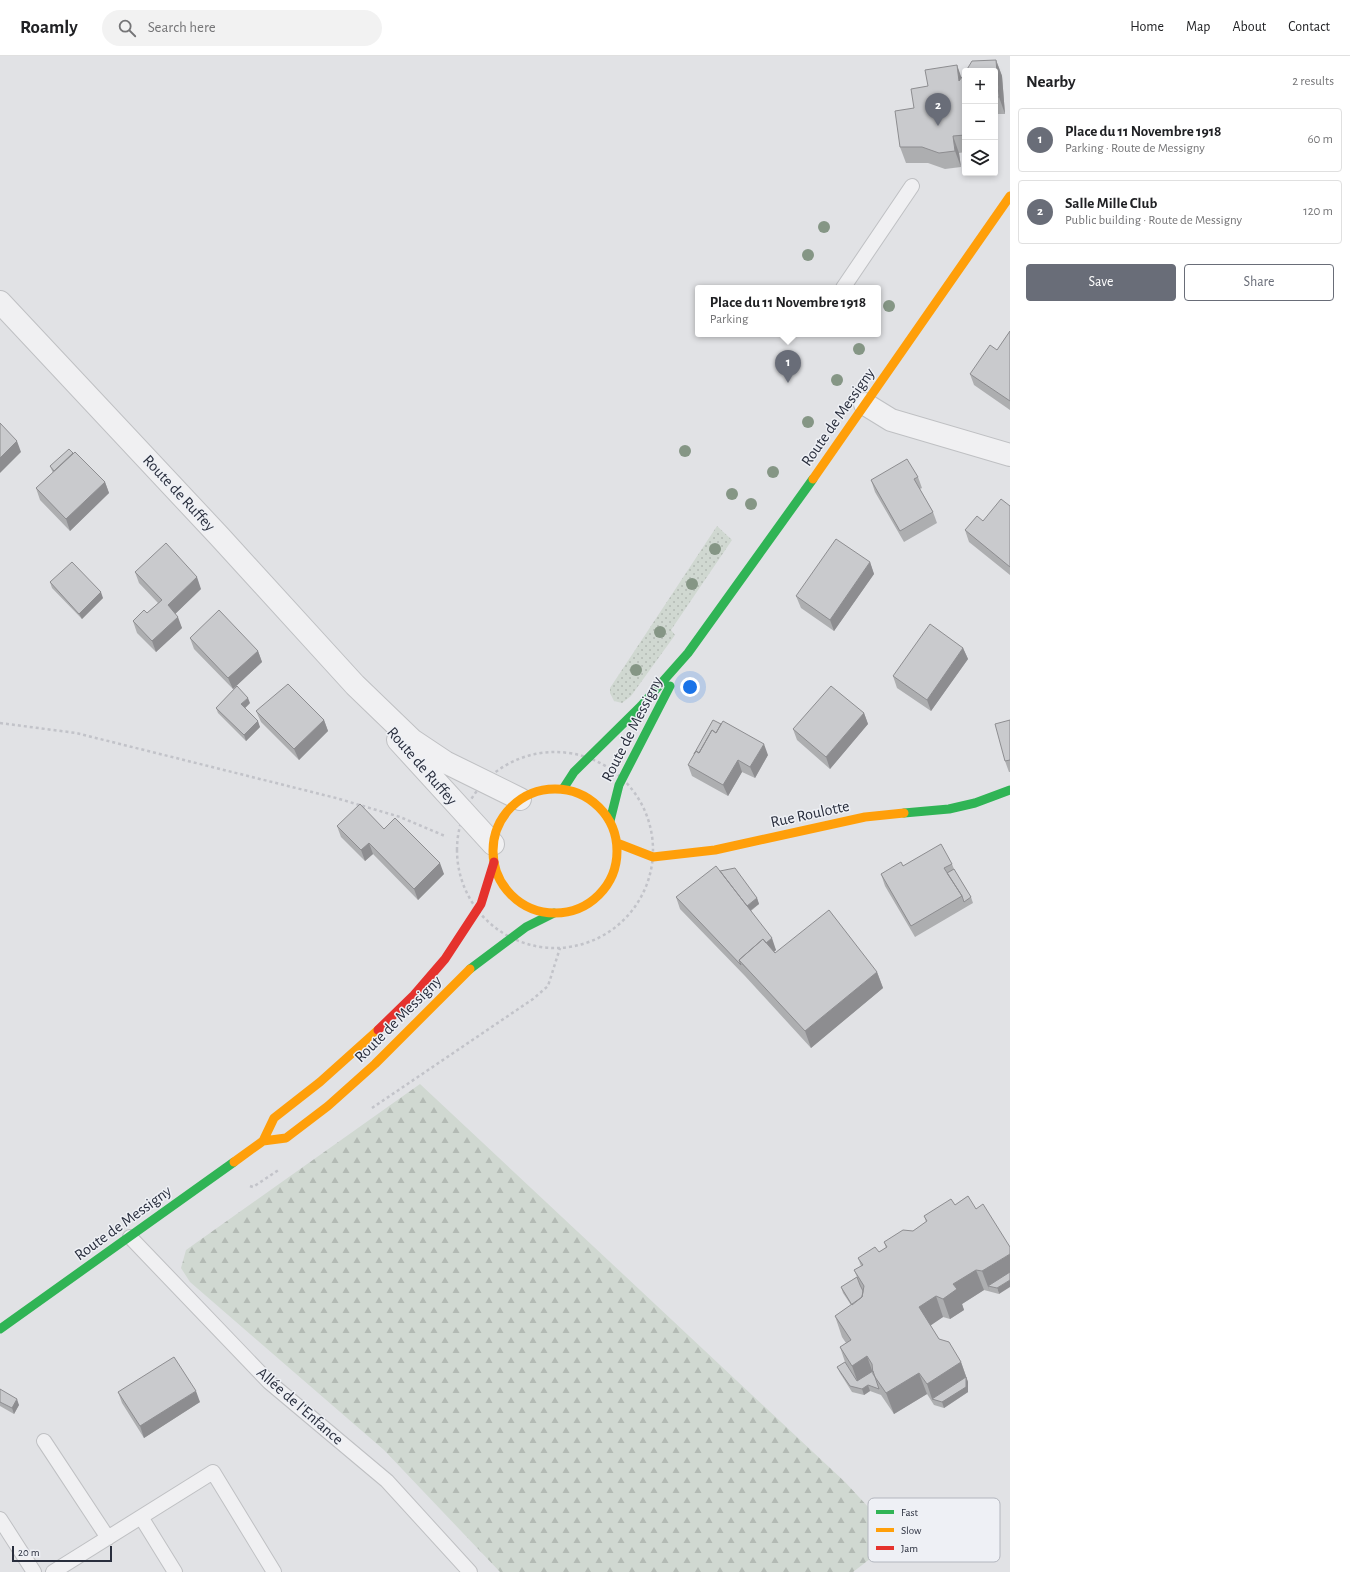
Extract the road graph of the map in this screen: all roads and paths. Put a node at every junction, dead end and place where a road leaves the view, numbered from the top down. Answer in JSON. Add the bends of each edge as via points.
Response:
{"nodes":[{"id":1,"x":912,"y":186,"type":"dead end"},
{"id":2,"x":1010,"y":196,"type":"edge"},
{"id":3,"x":845,"y":285,"type":"edge"},
{"id":4,"x":0,"y":302,"type":"edge"},
{"id":5,"x":865,"y":404,"type":"junction"},
{"id":6,"x":1010,"y":455,"type":"edge"},
{"id":7,"x":688,"y":653,"type":"junction"},
{"id":8,"x":355,"y":685,"type":"junction"},
{"id":9,"x":0,"y":723,"type":"edge"},
{"id":10,"x":579,"y":754,"type":"dead end"},
{"id":11,"x":494,"y":773,"type":"dead end"},
{"id":12,"x":563,"y":789,"type":"junction"},
{"id":13,"x":1010,"y":790,"type":"edge"},
{"id":14,"x":520,"y":799,"type":"junction"},
{"id":15,"x":460,"y":820,"type":"dead end"},
{"id":16,"x":610,"y":821,"type":"junction"},
{"id":17,"x":457,"y":840,"type":"junction"},
{"id":18,"x":617,"y":843,"type":"junction"},
{"id":19,"x":493,"y":853,"type":"junction"},
{"id":20,"x":652,"y":867,"type":"dead end"},
{"id":21,"x":469,"y":900,"type":"dead end"},
{"id":22,"x":554,"y":913,"type":"junction"},
{"id":23,"x":520,"y":943,"type":"dead end"},
{"id":24,"x":560,"y":948,"type":"junction"},
{"id":25,"x":371,"y":1108,"type":"dead end"},
{"id":26,"x":263,"y":1141,"type":"junction"},
{"id":27,"x":286,"y":1165,"type":"dead end"},
{"id":28,"x":218,"y":1173,"type":"junction"},
{"id":29,"x":130,"y":1237,"type":"junction"},
{"id":30,"x":0,"y":1329,"type":"edge"},
{"id":31,"x":44,"y":1441,"type":"dead end"},
{"id":32,"x":140,"y":1517,"type":"junction"},
{"id":33,"x":0,"y":1519,"type":"edge"},
{"id":34,"x":108,"y":1538,"type":"junction"},
{"id":35,"x":72,"y":1567,"type":"edge"},
{"id":36,"x":34,"y":1572,"type":"edge"},
{"id":37,"x":53,"y":1572,"type":"edge"},
{"id":38,"x":175,"y":1572,"type":"edge"},
{"id":39,"x":274,"y":1572,"type":"edge"},
{"id":40,"x":470,"y":1572,"type":"edge"}],
"edges":[{"from":1,"to":3,"type":"lane"},
{"from":2,"to":5,"type":"main road","name":"Route de Messigny"},
{"from":4,"to":8,"type":"street","name":"Route de Ruffey"},
{"from":5,"to":6,"type":"street","via":[[891,420]]},
{"from":5,"to":7,"type":"main road","name":"Route de Messigny"},
{"from":7,"to":12,"type":"main road","name":"Route de Messigny","via":[[641,706],[574,772]]},
{"from":7,"to":16,"type":"main road","name":"Route de Messigny","via":[[619,785]]},
{"from":8,"to":14,"type":"street","name":"Route de Ruffey","via":[[412,740],[446,762]]},
{"from":8,"to":19,"type":"street","name":"Route de Ruffey"},
{"from":9,"to":17,"type":"path","via":[[76,733],[336,798],[400,817]]},
{"from":10,"to":11,"type":"path","via":[[563,752],[517,761],[501,767]]},
{"from":12,"to":14,"type":"main road","via":[[548,788]]},
{"from":12,"to":16,"type":"main road","via":[[577,792],[590,799],[601,808]]},
{"from":13,"to":18,"type":"main road","name":"Rue Roulotte","via":[[975,803],[949,809],[866,817],[715,850],[653,857]]},
{"from":14,"to":19,"type":"main road","via":[[505,813],[496,828]]},
{"from":15,"to":17,"type":"path"},
{"from":16,"to":18,"type":"main road"},
{"from":17,"to":19,"type":"path"},
{"from":17,"to":21,"type":"path","via":[[460,848],[462,888]]},
{"from":18,"to":22,"type":"main road","via":[[617,859],[613,874],[605,888],[589,903],[569,912]]},
{"from":19,"to":22,"type":"main road","via":[[499,878],[508,892],[521,903],[536,910]]},
{"from":19,"to":26,"type":"main road","name":"Route de Messigny","via":[[484,898],[435,970],[414,995],[367,1041],[274,1118]]},
{"from":20,"to":24,"type":"path","via":[[648,886],[635,906],[619,922],[598,939]]},
{"from":22,"to":26,"type":"main road","name":"Route de Messigny","via":[[526,927],[466,972],[375,1064],[328,1106],[286,1138]]},
{"from":23,"to":24,"type":"path","via":[[534,949]]},
{"from":24,"to":25,"type":"path","via":[[548,986],[533,999]]},
{"from":26,"to":28,"type":"main road","name":"Route de Messigny"},
{"from":27,"to":28,"type":"path","via":[[253,1187]]},
{"from":28,"to":29,"type":"main road","name":"Route de Messigny"},
{"from":29,"to":30,"type":"main road","name":"Route de Messigny"},
{"from":29,"to":40,"type":"lane","name":"Allée de l'Enfance","via":[[269,1382],[387,1481]]},
{"from":31,"to":34,"type":"lane"},
{"from":32,"to":34,"type":"lane"},
{"from":32,"to":38,"type":"lane"},
{"from":32,"to":39,"type":"lane","via":[[213,1472]]},
{"from":33,"to":36,"type":"lane"},
{"from":34,"to":35,"type":"lane"},
{"from":35,"to":37,"type":"lane"}]}
